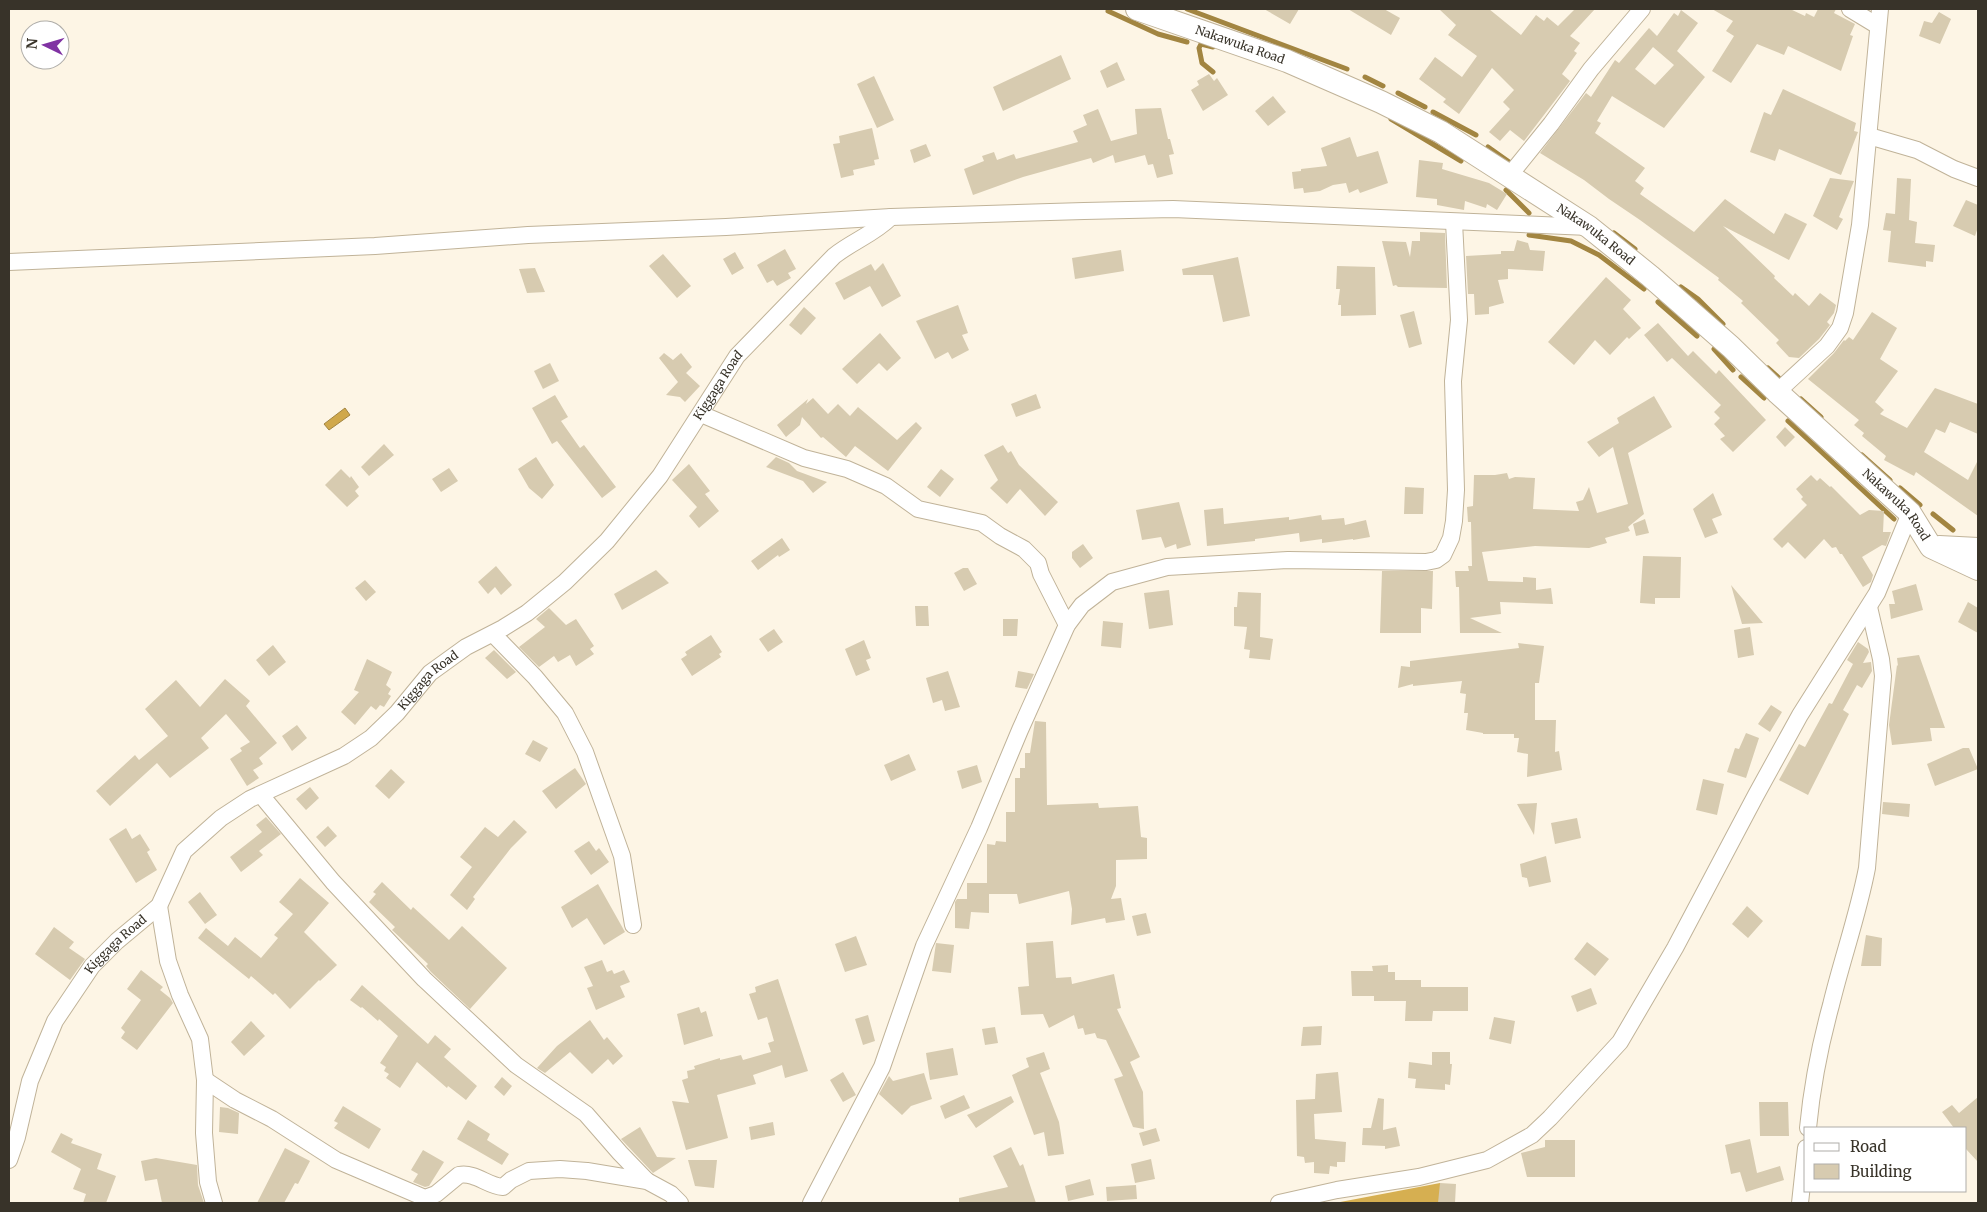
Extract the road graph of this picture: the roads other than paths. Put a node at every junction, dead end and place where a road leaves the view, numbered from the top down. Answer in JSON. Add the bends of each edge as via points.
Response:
{"nodes":[{"id":1,"x":1137,"y":9,"type":"edge"},
{"id":2,"x":1642,"y":9,"type":"edge"},
{"id":3,"x":1850,"y":9,"type":"edge"},
{"id":4,"x":1880,"y":9,"type":"edge"},
{"id":5,"x":1878,"y":26,"type":"junction"},
{"id":6,"x":1869,"y":136,"type":"junction"},
{"id":7,"x":1509,"y":176,"type":"junction"},
{"id":8,"x":1978,"y":178,"type":"edge"},
{"id":9,"x":891,"y":217,"type":"junction"},
{"id":10,"x":1454,"y":222,"type":"junction"},
{"id":11,"x":1589,"y":227,"type":"junction"},
{"id":12,"x":9,"y":262,"type":"edge"},
{"id":13,"x":1777,"y":392,"type":"junction"},
{"id":14,"x":701,"y":414,"type":"junction"},
{"id":15,"x":1910,"y":513,"type":"junction"},
{"id":16,"x":1931,"y":547,"type":"junction"},
{"id":17,"x":1978,"y":549,"type":"edge"},
{"id":18,"x":1978,"y":569,"type":"edge"},
{"id":19,"x":1869,"y":607,"type":"junction"},
{"id":20,"x":1067,"y":625,"type":"junction"},
{"id":21,"x":493,"y":634,"type":"junction"},
{"id":22,"x":261,"y":795,"type":"junction"},
{"id":23,"x":159,"y":906,"type":"junction"},
{"id":24,"x":633,"y":925,"type":"dead end"},
{"id":25,"x":205,"y":1080,"type":"junction"},
{"id":26,"x":1808,"y":1127,"type":"edge"},
{"id":27,"x":9,"y":1160,"type":"edge"},
{"id":28,"x":1804,"y":1166,"type":"edge"},
{"id":29,"x":648,"y":1181,"type":"junction"},
{"id":30,"x":214,"y":1203,"type":"edge"},
{"id":31,"x":680,"y":1203,"type":"edge"},
{"id":32,"x":811,"y":1203,"type":"edge"},
{"id":33,"x":1279,"y":1203,"type":"edge"},
{"id":34,"x":1800,"y":1203,"type":"edge"}],
"edges":[{"from":1,"to":7,"type":"main road","name":"Nakawuka Road","via":[[1338,82],[1441,132]]},
{"from":2,"to":7,"type":"street","via":[[1591,69]]},
{"from":3,"to":5,"type":"street"},
{"from":4,"to":5,"type":"street"},
{"from":5,"to":6,"type":"street"},
{"from":6,"to":8,"type":"street","via":[[1918,150]]},
{"from":6,"to":13,"type":"street","via":[[1860,225],[1840,328],[1827,346]]},
{"from":7,"to":11,"type":"main road","name":"Nakawuka Road"},
{"from":9,"to":10,"type":"street","via":[[1173,209]]},
{"from":9,"to":12,"type":"street","via":[[375,246]]},
{"from":9,"to":14,"type":"street","name":"Kiggaga Road","via":[[879,229],[834,256],[743,350]]},
{"from":10,"to":11,"type":"street"},
{"from":10,"to":20,"type":"street","via":[[1459,320],[1453,381],[1456,490],[1452,529],[1443,555],[1426,562],[1288,560],[1167,567],[1112,582],[1082,605]]},
{"from":11,"to":13,"type":"main road","name":"Nakawuka Road","via":[[1731,347]]},
{"from":13,"to":15,"type":"main road","name":"Nakawuka Road"},
{"from":14,"to":20,"type":"street","via":[[804,458],[848,469],[886,486],[918,509],[982,523],[1024,549],[1038,563]]},
{"from":14,"to":21,"type":"street","name":"Kiggaga Road","via":[[660,476],[607,541],[544,600]]},
{"from":15,"to":16,"type":"main road","name":"Nakawuka Road"},
{"from":15,"to":19,"type":"street"},
{"from":16,"to":17,"type":"main road"},
{"from":16,"to":18,"type":"main road","name":"Nakawuka Road"},
{"from":19,"to":26,"type":"street","via":[[1883,676],[1867,868],[1815,1071]]},
{"from":19,"to":33,"type":"street","via":[[1800,715],[1675,948],[1620,1042],[1550,1118],[1532,1135],[1487,1160]]},
{"from":20,"to":32,"type":"street","via":[[924,946],[882,1067]]},
{"from":21,"to":22,"type":"street","name":"Kiggaga Road","via":[[466,647],[430,673],[371,738],[344,756]]},
{"from":21,"to":24,"type":"street","via":[[565,713],[585,752],[622,856]]},
{"from":22,"to":23,"type":"street","name":"Kiggaga Road","via":[[221,818],[184,851]]},
{"from":22,"to":29,"type":"street","via":[[333,882],[424,979],[516,1065],[586,1114]]},
{"from":23,"to":25,"type":"street","via":[[168,961],[200,1039]]},
{"from":23,"to":27,"type":"street","name":"Kiggaga Road","via":[[117,940],[92,966],[55,1020],[30,1081]]},
{"from":25,"to":29,"type":"street","via":[[336,1160],[425,1198],[465,1174],[504,1187],[530,1171],[560,1169]]},
{"from":25,"to":30,"type":"street","via":[[204,1133],[208,1182]]},
{"from":28,"to":34,"type":"street"},
{"from":29,"to":31,"type":"street"}]}
